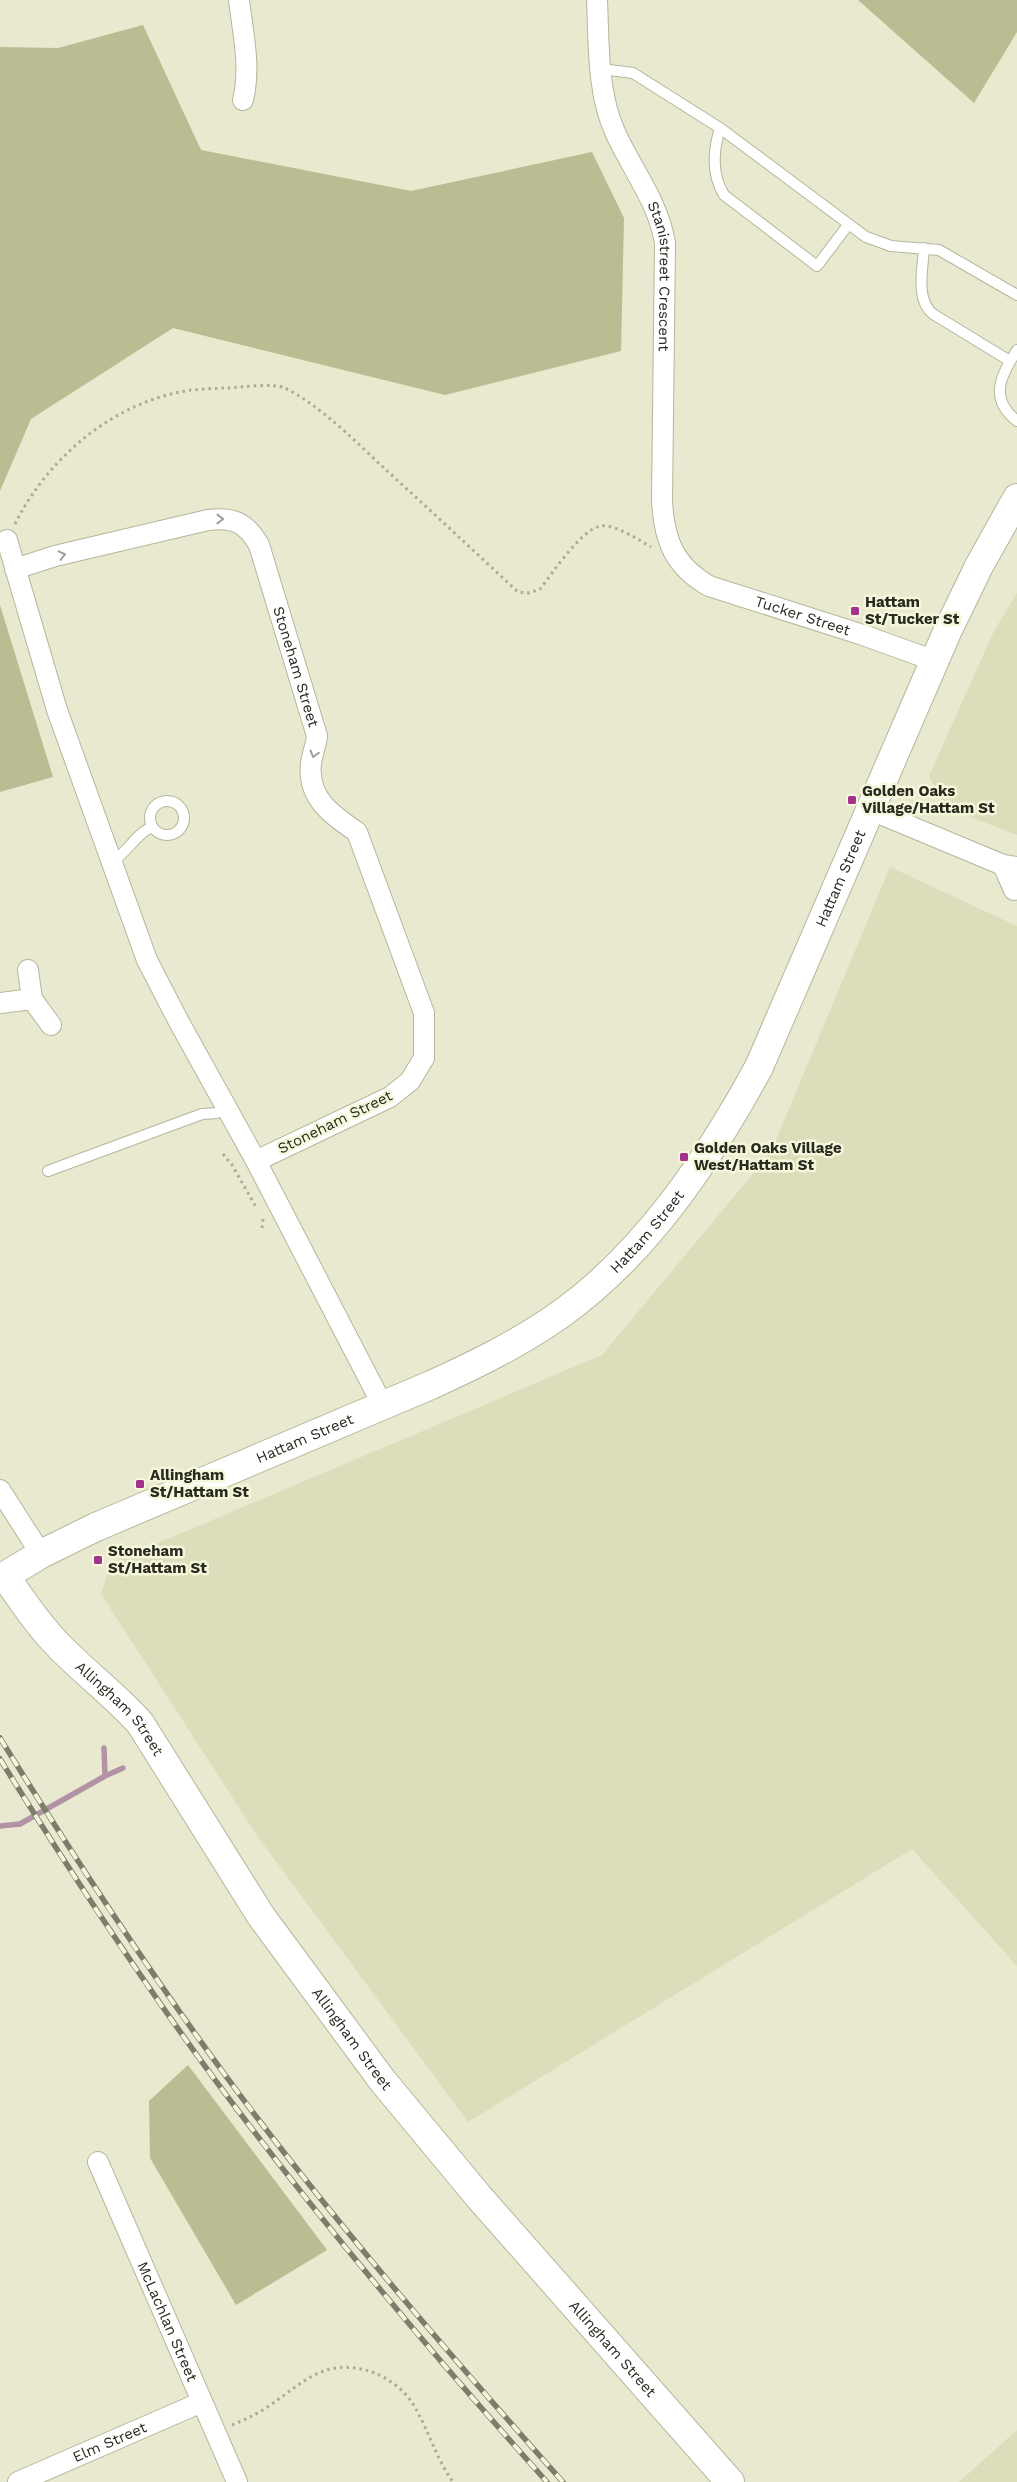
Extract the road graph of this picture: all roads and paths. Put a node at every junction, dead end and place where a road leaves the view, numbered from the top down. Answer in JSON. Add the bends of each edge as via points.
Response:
{"nodes":[{"id":1,"x":239,"y":0,"type":"edge"},
{"id":2,"x":597,"y":0,"type":"edge"},
{"id":3,"x":601,"y":69,"type":"junction"},
{"id":4,"x":243,"y":100,"type":"dead end"},
{"id":5,"x":720,"y":128,"type":"junction"},
{"id":6,"x":848,"y":225,"type":"junction"},
{"id":7,"x":924,"y":248,"type":"junction"},
{"id":8,"x":1017,"y":295,"type":"edge"},
{"id":9,"x":1017,"y":350,"type":"edge"},
{"id":10,"x":1010,"y":361,"type":"junction"},
{"id":11,"x":1017,"y":422,"type":"edge"},
{"id":12,"x":1017,"y":498,"type":"edge"},
{"id":13,"x":7,"y":540,"type":"joint"},
{"id":14,"x":677,"y":559,"type":"junction"},
{"id":15,"x":15,"y":569,"type":"junction"},
{"id":16,"x":935,"y":661,"type":"junction"},
{"id":17,"x":871,"y":810,"type":"junction"},
{"id":18,"x":152,"y":827,"type":"dead end"},
{"id":19,"x":111,"y":862,"type":"junction"},
{"id":20,"x":1010,"y":866,"type":"edge"},
{"id":21,"x":1014,"y":890,"type":"dead end"},
{"id":22,"x":28,"y":970,"type":"dead end"},
{"id":23,"x":32,"y":999,"type":"junction"},
{"id":24,"x":0,"y":1003,"type":"edge"},
{"id":25,"x":51,"y":1026,"type":"dead end"},
{"id":26,"x":228,"y":1108,"type":"junction"},
{"id":27,"x":223,"y":1154,"type":"dead end"},
{"id":28,"x":256,"y":1161,"type":"junction"},
{"id":29,"x":48,"y":1171,"type":"dead end"},
{"id":30,"x":262,"y":1228,"type":"dead end"},
{"id":31,"x":383,"y":1406,"type":"junction"},
{"id":32,"x":0,"y":1490,"type":"edge"},
{"id":33,"x":42,"y":1554,"type":"junction"},
{"id":34,"x":2,"y":1577,"type":"edge"},
{"id":35,"x":98,"y":2162,"type":"dead end"},
{"id":36,"x":202,"y":2402,"type":"junction"},
{"id":37,"x":215,"y":2432,"type":"junction"},
{"id":38,"x":18,"y":2482,"type":"edge"},
{"id":39,"x":237,"y":2482,"type":"edge"},
{"id":40,"x":453,"y":2482,"type":"edge"},
{"id":41,"x":730,"y":2482,"type":"edge"}],
"edges":[{"from":1,"to":4,"type":"street","via":[[248,66]]},
{"from":2,"to":3,"type":"street","name":"Stanistreet Crescent"},
{"from":3,"to":5,"type":"lane","via":[[632,73]]},
{"from":3,"to":14,"type":"street","name":"Stanistreet Crescent","via":[[614,131],[662,222],[665,243],[662,501],[664,527]]},
{"from":5,"to":6,"type":"lane"},
{"from":5,"to":6,"type":"lane","via":[[713,150],[718,185],[724,195],[817,266]]},
{"from":6,"to":7,"type":"lane","via":[[877,242]]},
{"from":7,"to":8,"type":"lane","via":[[939,250]]},
{"from":7,"to":10,"type":"lane","via":[[922,296],[925,307]]},
{"from":9,"to":10,"type":"lane"},
{"from":10,"to":11,"type":"lane","via":[[999,390],[1004,408]]},
{"from":12,"to":16,"type":"main road","name":"Hattam Street","via":[[975,574]]},
{"from":13,"to":14,"type":"path","via":[[27,501],[57,462],[95,429],[145,403],[190,390],[283,387],[301,397],[354,440],[518,592],[530,593],[540,589],[586,532],[602,525],[628,533]]},
{"from":13,"to":15,"type":"street"},
{"from":14,"to":16,"type":"street","name":"Tucker Street","via":[[700,580],[720,590]]},
{"from":15,"to":19,"type":"street","via":[[56,710]]},
{"from":15,"to":28,"type":"street","name":"Stoneham Street","one_way":true,"via":[[55,556],[224,518],[245,527],[259,545],[315,726],[317,736],[311,765],[317,794],[333,816],[357,832],[424,1013],[424,1058],[410,1081],[390,1097]]},
{"from":16,"to":17,"type":"main road","name":"Hattam Street"},
{"from":17,"to":20,"type":"street"},
{"from":17,"to":31,"type":"main road","name":"Hattam Street","via":[[759,1067],[706,1156],[652,1226],[605,1276],[559,1316],[479,1363]]},
{"from":18,"to":19,"type":"lane"},
{"from":19,"to":26,"type":"street","via":[[147,960]]},
{"from":20,"to":21,"type":"street"},
{"from":22,"to":23,"type":"street"},
{"from":23,"to":24,"type":"street"},
{"from":23,"to":25,"type":"street"},
{"from":26,"to":28,"type":"street"},
{"from":26,"to":29,"type":"lane","via":[[218,1113],[202,1114]]},
{"from":27,"to":30,"type":"path","via":[[264,1220]]},
{"from":28,"to":31,"type":"street"},
{"from":31,"to":33,"type":"main road","name":"Hattam Street","via":[[96,1527]]},
{"from":32,"to":33,"type":"street"},
{"from":33,"to":34,"type":"main road","name":"Hattam Street"},
{"from":34,"to":41,"type":"main road","name":"Allingham Street","via":[[47,1634],[140,1723],[261,1916],[412,2118]]},
{"from":35,"to":36,"type":"street","name":"McLachlan Street"},
{"from":36,"to":37,"type":"street","name":"McLachlan Street"},
{"from":36,"to":38,"type":"street","name":"Elm Street"},
{"from":37,"to":39,"type":"street","name":"McLachlan Street"},
{"from":37,"to":40,"type":"path","via":[[248,2418],[321,2371],[350,2367],[366,2370],[383,2375],[410,2400],[439,2463]]}]}
